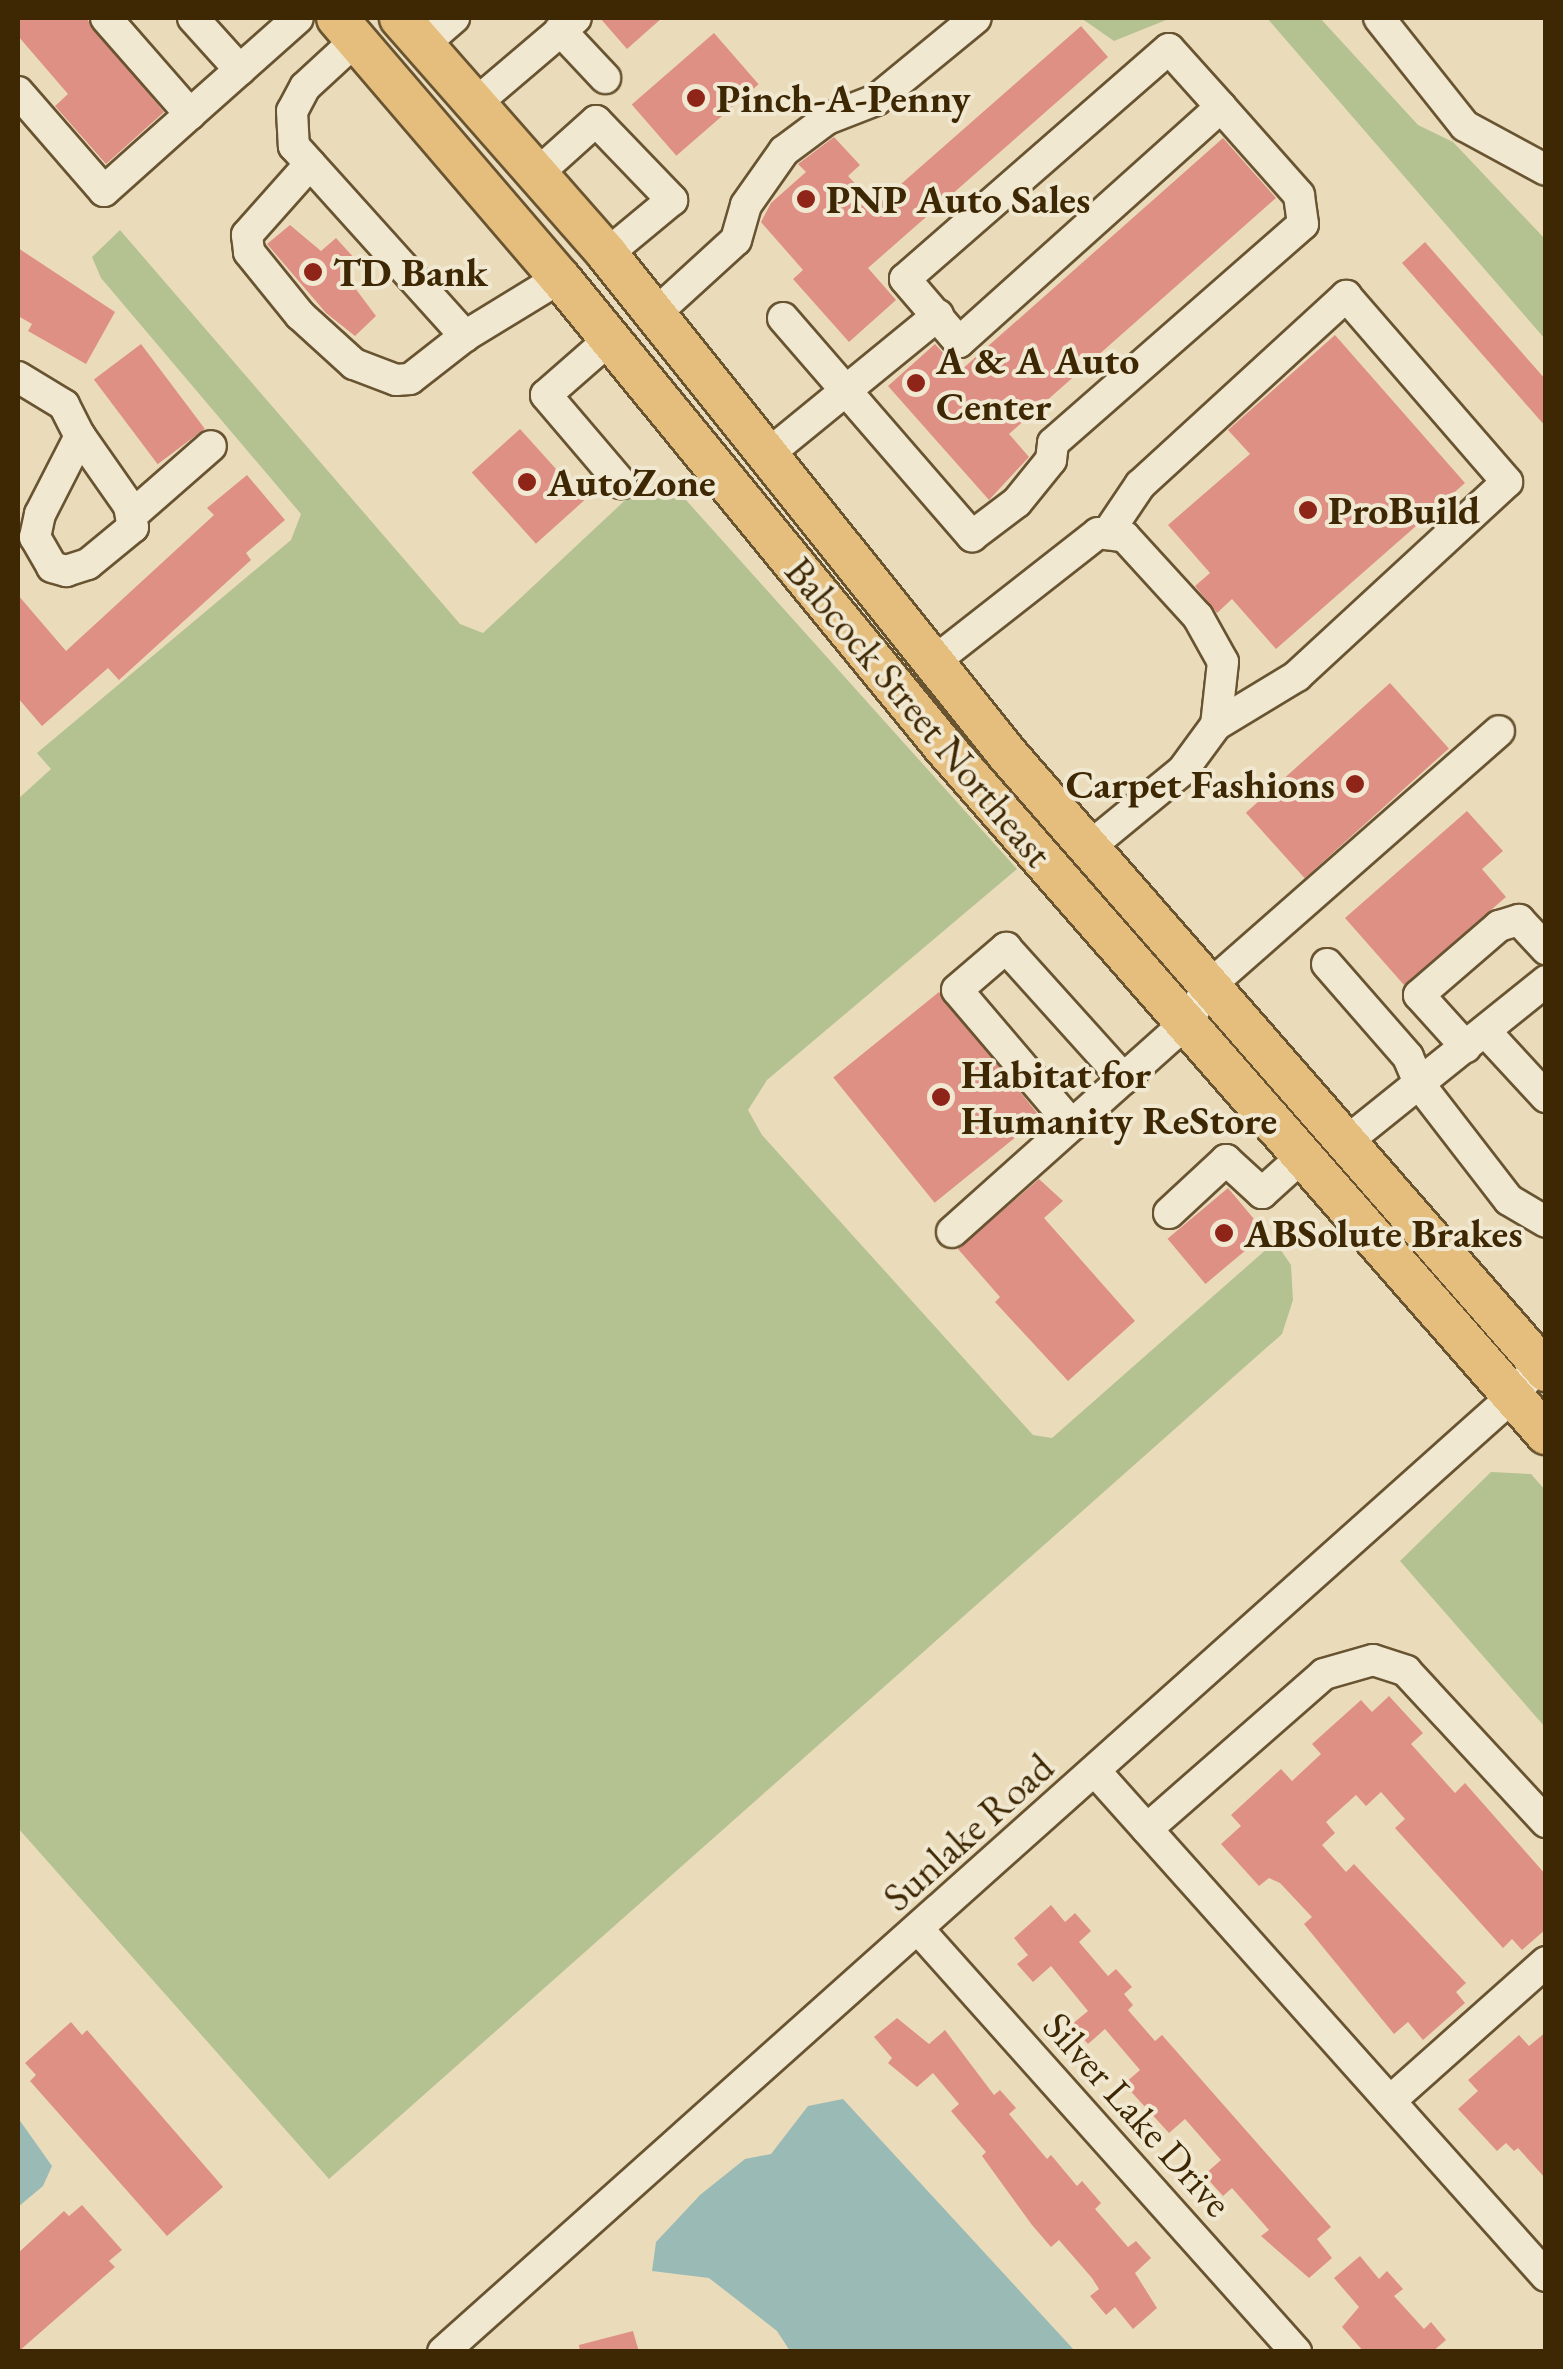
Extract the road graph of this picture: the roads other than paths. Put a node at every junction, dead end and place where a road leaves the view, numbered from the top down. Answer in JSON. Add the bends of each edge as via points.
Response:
{"nodes":[{"id":1,"x":106,"y":18,"type":"edge"},
{"id":2,"x":193,"y":18,"type":"edge"},
{"id":3,"x":298,"y":18,"type":"edge"},
{"id":4,"x":454,"y":18,"type":"edge"},
{"id":5,"x":976,"y":18,"type":"edge"},
{"id":6,"x":568,"y":24,"type":"edge"},
{"id":7,"x":1392,"y":25,"type":"edge"},
{"id":8,"x":346,"y":29,"type":"edge"},
{"id":9,"x":412,"y":31,"type":"edge"},
{"id":10,"x":240,"y":70,"type":"junction"},
{"id":11,"x":605,"y":78,"type":"dead end"},
{"id":12,"x":18,"y":92,"type":"edge"},
{"id":13,"x":476,"y":102,"type":"junction"},
{"id":14,"x":1222,"y":107,"type":"junction"},
{"id":15,"x":190,"y":114,"type":"junction"},
{"id":16,"x":310,"y":164,"type":"junction"},
{"id":17,"x":1546,"y":170,"type":"edge"},
{"id":18,"x":538,"y":173,"type":"junction"},
{"id":19,"x":504,"y":212,"type":"junction"},
{"id":20,"x":607,"y":254,"type":"junction"},
{"id":21,"x":560,"y":278,"type":"junction"},
{"id":22,"x":656,"y":314,"type":"junction"},
{"id":23,"x":938,"y":315,"type":"junction"},
{"id":24,"x":783,"y":318,"type":"dead end"},
{"id":25,"x":465,"y":336,"type":"junction"},
{"id":26,"x":610,"y":339,"type":"junction"},
{"id":27,"x":18,"y":377,"type":"edge"},
{"id":28,"x":846,"y":389,"type":"junction"},
{"id":29,"x":80,"y":436,"type":"junction"},
{"id":30,"x":210,"y":446,"type":"dead end"},
{"id":31,"x":767,"y":455,"type":"junction"},
{"id":32,"x":621,"y":483,"type":"dead end"},
{"id":33,"x":131,"y":516,"type":"junction"},
{"id":34,"x":1107,"y":534,"type":"junction"},
{"id":35,"x":931,"y":664,"type":"junction"},
{"id":36,"x":1216,"y":725,"type":"junction"},
{"id":37,"x":1499,"y":730,"type":"dead end"},
{"id":38,"x":1088,"y":848,"type":"junction"},
{"id":39,"x":1546,"y":948,"type":"edge"},
{"id":40,"x":1327,"y":964,"type":"dead end"},
{"id":41,"x":1546,"y":980,"type":"edge"},
{"id":42,"x":1209,"y":986,"type":"junction"},
{"id":43,"x":1186,"y":1023,"type":"junction"},
{"id":44,"x":1475,"y":1039,"type":"junction"},
{"id":45,"x":1124,"y":1079,"type":"junction"},
{"id":46,"x":1420,"y":1085,"type":"junction"},
{"id":47,"x":1546,"y":1097,"type":"edge"},
{"id":48,"x":1072,"y":1125,"type":"junction"},
{"id":49,"x":1346,"y":1142,"type":"junction"},
{"id":50,"x":1302,"y":1156,"type":"junction"},
{"id":51,"x":1169,"y":1213,"type":"dead end"},
{"id":52,"x":1546,"y":1222,"type":"edge"},
{"id":53,"x":952,"y":1232,"type":"dead end"},
{"id":54,"x":1543,"y":1363,"type":"edge"},
{"id":55,"x":1513,"y":1396,"type":"junction"},
{"id":56,"x":1546,"y":1434,"type":"edge"},
{"id":57,"x":1096,"y":1771,"type":"junction"},
{"id":58,"x":1546,"y":1822,"type":"edge"},
{"id":59,"x":1147,"y":1829,"type":"junction"},
{"id":60,"x":920,"y":1930,"type":"junction"},
{"id":61,"x":1546,"y":1962,"type":"edge"},
{"id":62,"x":1390,"y":2101,"type":"junction"},
{"id":63,"x":1546,"y":2276,"type":"edge"},
{"id":64,"x":443,"y":2352,"type":"edge"},
{"id":65,"x":1296,"y":2352,"type":"edge"}],
"edges":[{"from":1,"to":15,"type":"street"},
{"from":2,"to":10,"type":"street"},
{"from":3,"to":10,"type":"street"},
{"from":4,"to":9,"type":"street"},
{"from":5,"to":22,"type":"street","via":[[876,100],[826,119],[784,151],[746,204],[736,240]]},
{"from":6,"to":11,"type":"street"},
{"from":6,"to":13,"type":"street"},
{"from":7,"to":17,"type":"street","via":[[1465,126]]},
{"from":8,"to":16,"type":"street","via":[[292,110],[294,146]]},
{"from":8,"to":19,"type":"main road","name":"Babcock Street Northeast"},
{"from":9,"to":13,"type":"main road","name":"Babcock Street Northeast"},
{"from":10,"to":15,"type":"street"},
{"from":12,"to":15,"type":"street","via":[[104,191]]},
{"from":13,"to":18,"type":"main road","name":"Babcock Street Northeast"},
{"from":14,"to":23,"type":"street","via":[[959,342]]},
{"from":14,"to":23,"type":"street","via":[[1169,49],[905,279]]},
{"from":14,"to":28,"type":"street","via":[[1299,196],[1303,224],[1053,443],[1051,460],[1017,502],[972,536]]},
{"from":16,"to":25,"type":"street"},
{"from":16,"to":25,"type":"street","via":[[247,235],[252,257],[300,315],[354,364],[396,380],[424,370]]},
{"from":18,"to":20,"type":"main road","name":"Babcock Street Northeast"},
{"from":18,"to":20,"type":"street","via":[[596,121],[672,200]]},
{"from":19,"to":20,"type":"main road"},
{"from":19,"to":21,"type":"main road","name":"Babcock Street Northeast"},
{"from":20,"to":22,"type":"main road","name":"Babcock Street Northeast"},
{"from":21,"to":22,"type":"main road"},
{"from":21,"to":25,"type":"street"},
{"from":21,"to":26,"type":"main road","name":"Babcock Street Northeast"},
{"from":22,"to":31,"type":"main road","name":"Babcock Street Northeast"},
{"from":23,"to":28,"type":"street"},
{"from":24,"to":28,"type":"street"},
{"from":26,"to":32,"type":"street","via":[[546,396]]},
{"from":26,"to":43,"type":"main road","name":"Babcock Street Northeast","via":[[944,746]]},
{"from":27,"to":29,"type":"street","via":[[64,404]]},
{"from":28,"to":31,"type":"street"},
{"from":29,"to":33,"type":"street"},
{"from":29,"to":33,"type":"street","via":[[40,514],[36,537],[52,568],[88,564],[132,527]]},
{"from":30,"to":33,"type":"street"},
{"from":31,"to":35,"type":"main road","name":"Babcock Street Northeast"},
{"from":34,"to":35,"type":"street","via":[[1098,533]]},
{"from":34,"to":36,"type":"street","via":[[1124,537],[1198,617],[1224,662]]},
{"from":34,"to":36,"type":"street","via":[[1140,485],[1346,296],[1507,482],[1297,676]]},
{"from":35,"to":38,"type":"main road","name":"Babcock Street Northeast"},
{"from":36,"to":38,"type":"street","via":[[1184,770]]},
{"from":37,"to":42,"type":"street"},
{"from":38,"to":42,"type":"main road","name":"Babcock Street Northeast"},
{"from":39,"to":44,"type":"street","via":[[1519,920],[1498,926],[1419,995]]},
{"from":40,"to":46,"type":"street","via":[[1408,1057]]},
{"from":41,"to":44,"type":"street"},
{"from":42,"to":43,"type":"street"},
{"from":42,"to":49,"type":"main road","name":"Babcock Street Northeast"},
{"from":43,"to":45,"type":"street"},
{"from":43,"to":50,"type":"main road","name":"Babcock Street Northeast"},
{"from":44,"to":46,"type":"street"},
{"from":44,"to":47,"type":"street"},
{"from":45,"to":48,"type":"street"},
{"from":45,"to":48,"type":"street","via":[[1006,948],[957,990]]},
{"from":46,"to":49,"type":"street"},
{"from":46,"to":52,"type":"street","via":[[1509,1200]]},
{"from":48,"to":53,"type":"street"},
{"from":49,"to":54,"type":"main road","name":"Babcock Street Northeast"},
{"from":50,"to":51,"type":"street","via":[[1262,1193],[1226,1160]]},
{"from":50,"to":55,"type":"main road","name":"Babcock Street Northeast"},
{"from":54,"to":55,"type":"street","name":"Sunlake Road"},
{"from":55,"to":56,"type":"main road","name":"Babcock Street Northeast"},
{"from":55,"to":57,"type":"street","name":"Sunlake Road"},
{"from":57,"to":59,"type":"street"},
{"from":57,"to":60,"type":"street","name":"Sunlake Road"},
{"from":58,"to":59,"type":"street","via":[[1406,1671],[1372,1660],[1324,1674]]},
{"from":59,"to":62,"type":"street"},
{"from":60,"to":64,"type":"street","name":"Sunlake Road"},
{"from":60,"to":65,"type":"street","name":"Silver Lake Drive"},
{"from":61,"to":62,"type":"street"},
{"from":62,"to":63,"type":"street"}]}
